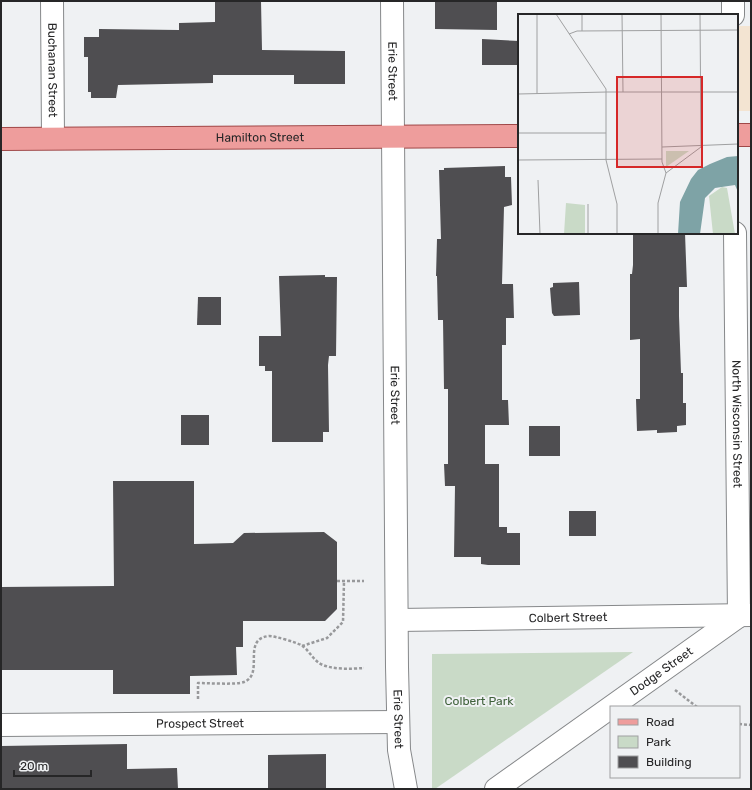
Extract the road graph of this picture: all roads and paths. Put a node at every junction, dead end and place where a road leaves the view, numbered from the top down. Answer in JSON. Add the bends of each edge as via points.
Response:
{"nodes":[{"id":1,"x":52,"y":1,"type":"edge"},
{"id":2,"x":392,"y":1,"type":"edge"},
{"id":3,"x":733,"y":1,"type":"edge"},
{"id":4,"x":733,"y":14,"type":"edge"},
{"id":5,"x":738,"y":135,"type":"edge"},
{"id":6,"x":751,"y":135,"type":"edge"},
{"id":7,"x":518,"y":136,"type":"edge"},
{"id":8,"x":393,"y":137,"type":"junction"},
{"id":9,"x":1,"y":138,"type":"edge"},
{"id":10,"x":53,"y":138,"type":"junction"},
{"id":11,"x":735,"y":234,"type":"edge"},
{"id":12,"x":337,"y":581,"type":"dead end"},
{"id":13,"x":344,"y":581,"type":"junction"},
{"id":14,"x":364,"y":581,"type":"dead end"},
{"id":15,"x":745,"y":615,"type":"edge"},
{"id":16,"x":397,"y":620,"type":"junction"},
{"id":17,"x":302,"y":646,"type":"junction"},
{"id":18,"x":364,"y":668,"type":"dead end"},
{"id":19,"x":615,"y":706,"type":"edge"},
{"id":20,"x":610,"y":709,"type":"edge"},
{"id":21,"x":398,"y":722,"type":"junction"},
{"id":22,"x":198,"y":724,"type":"junction"},
{"id":23,"x":740,"y":724,"type":"edge"},
{"id":24,"x":1,"y":725,"type":"edge"},
{"id":25,"x":751,"y":725,"type":"edge"},
{"id":26,"x":406,"y":789,"type":"edge"},
{"id":27,"x":496,"y":789,"type":"edge"}],
"edges":[{"from":1,"to":10,"type":"street","name":"Buchanan Street"},
{"from":2,"to":8,"type":"street","name":"Erie Street"},
{"from":3,"to":4,"type":"street"},
{"from":5,"to":6,"type":"main road"},
{"from":7,"to":8,"type":"main road","name":"Hamilton Street"},
{"from":8,"to":10,"type":"main road","name":"Hamilton Street"},
{"from":8,"to":16,"type":"street","name":"Erie Street"},
{"from":9,"to":10,"type":"main road","name":"Hamilton Street"},
{"from":11,"to":15,"type":"street","name":"North Wisconsin Street"},
{"from":12,"to":13,"type":"path"},
{"from":13,"to":14,"type":"path"},
{"from":13,"to":17,"type":"path","via":[[343,622],[327,638]]},
{"from":15,"to":16,"type":"street","name":"Colbert Street"},
{"from":15,"to":19,"type":"street","name":"Dodge Street"},
{"from":16,"to":21,"type":"street","name":"Erie Street"},
{"from":17,"to":18,"type":"path","via":[[320,663],[351,669]]},
{"from":17,"to":22,"type":"path","via":[[277,637],[260,639],[254,647],[254,672],[250,678],[244,682],[198,683]]},
{"from":20,"to":27,"type":"street","name":"Dodge Street"},
{"from":21,"to":22,"type":"street","name":"Prospect Street"},
{"from":21,"to":26,"type":"street","name":"Erie Street","via":[[399,750]]},
{"from":22,"to":24,"type":"street","name":"Prospect Street"},
{"from":23,"to":25,"type":"path"}]}
